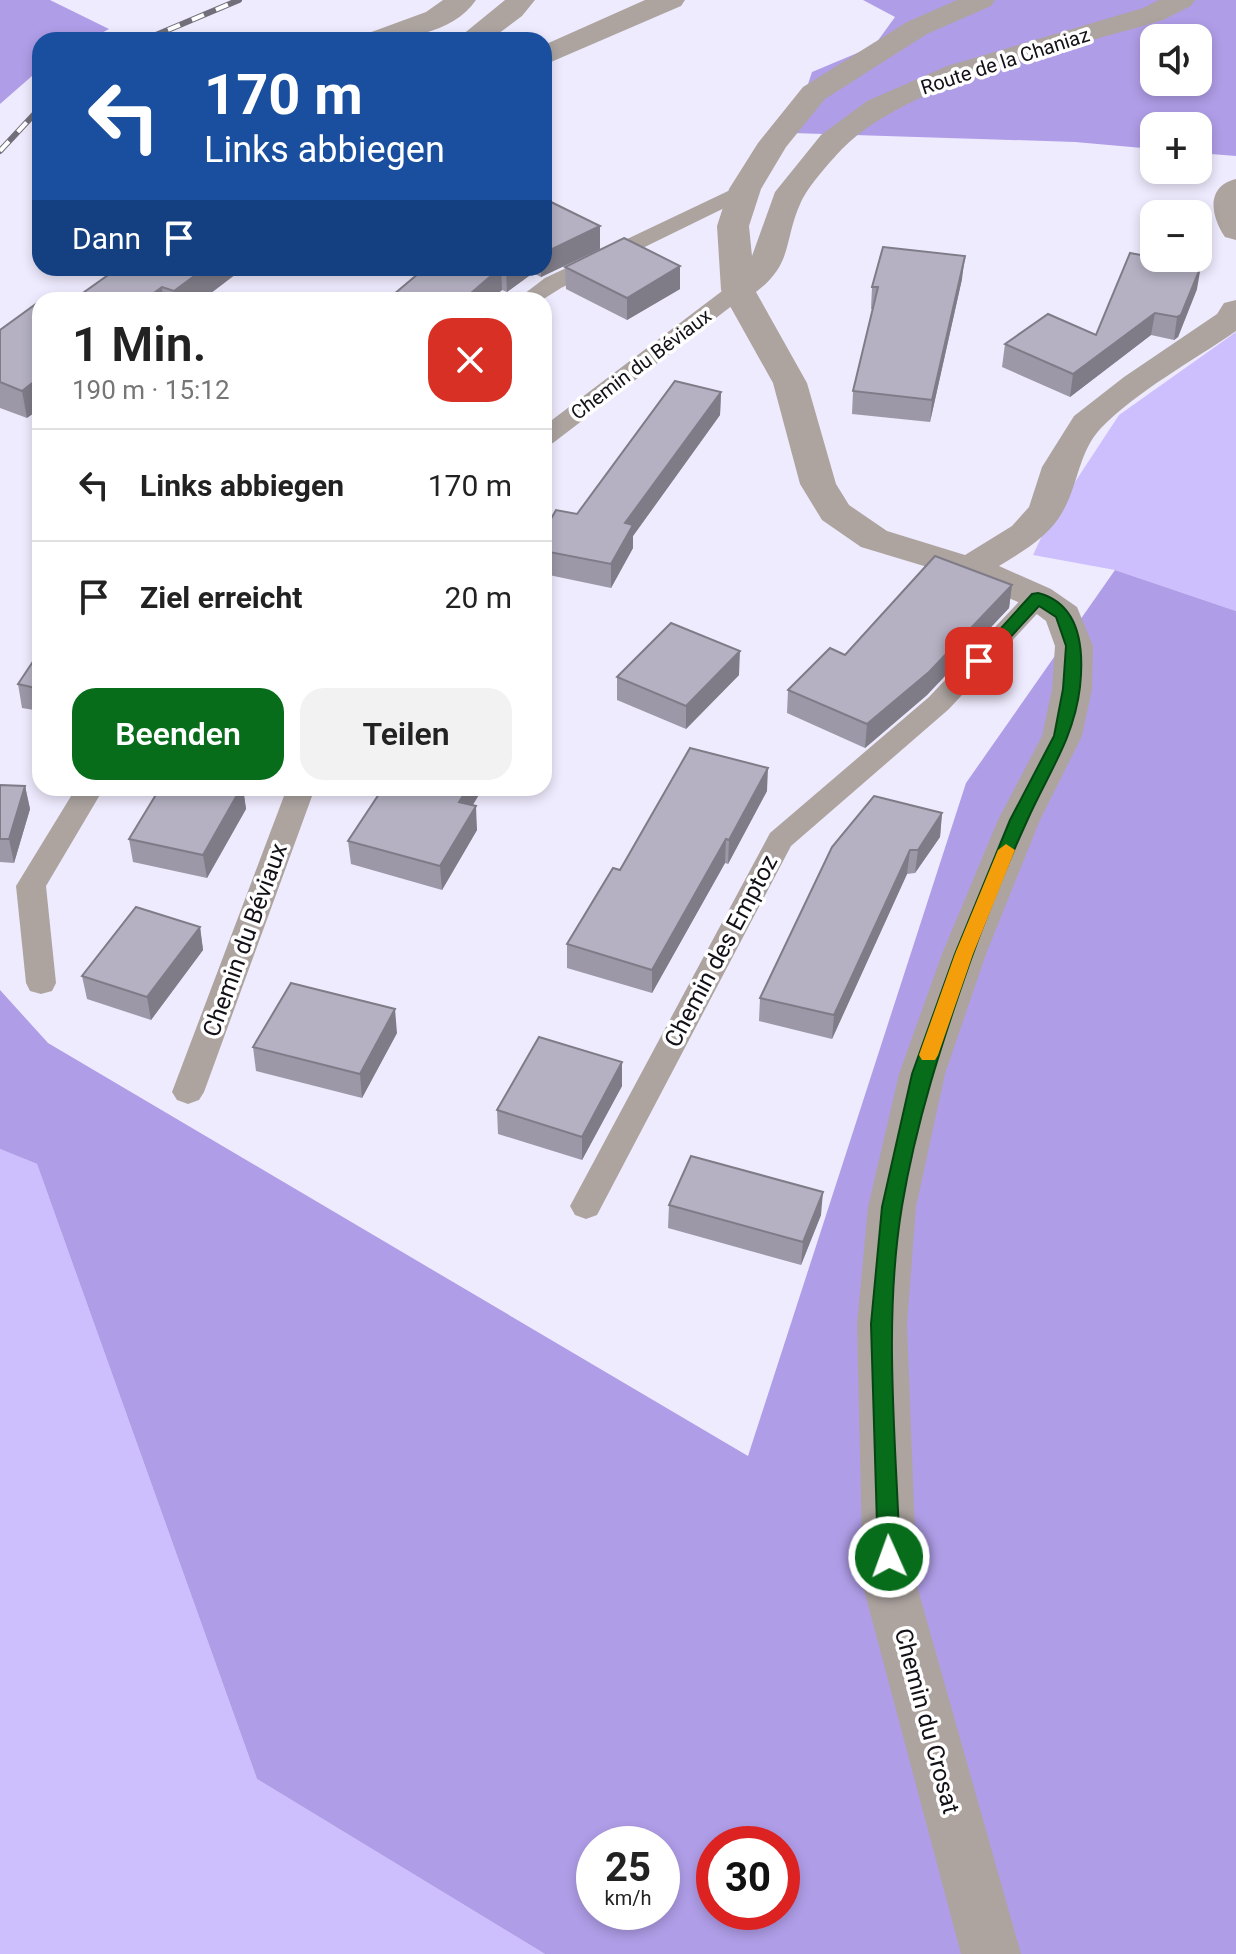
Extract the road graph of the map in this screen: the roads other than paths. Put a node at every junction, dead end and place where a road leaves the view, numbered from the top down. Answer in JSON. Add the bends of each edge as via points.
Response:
{"nodes":[{"id":1,"x":462,"y":0,"type":"edge"},
{"id":2,"x":521,"y":0,"type":"edge"},
{"id":3,"x":671,"y":0,"type":"edge"},
{"id":4,"x":981,"y":0,"type":"edge"},
{"id":5,"x":1181,"y":0,"type":"edge"},
{"id":6,"x":398,"y":32,"type":"edge"},
{"id":7,"x":482,"y":32,"type":"edge"},
{"id":8,"x":552,"y":52,"type":"edge"},
{"id":9,"x":1236,"y":188,"type":"edge"},
{"id":10,"x":745,"y":189,"type":"junction"},
{"id":11,"x":1236,"y":230,"type":"edge"},
{"id":12,"x":738,"y":290,"type":"junction"},
{"id":13,"x":539,"y":292,"type":"edge"},
{"id":14,"x":1236,"y":310,"type":"edge"},
{"id":15,"x":552,"y":432,"type":"edge"},
{"id":16,"x":970,"y":568,"type":"junction"},
{"id":17,"x":1038,"y":597,"type":"junction"},
{"id":18,"x":85,"y":796,"type":"edge"},
{"id":19,"x":298,"y":796,"type":"edge"},
{"id":20,"x":41,"y":983,"type":"dead end"},
{"id":21,"x":188,"y":1092,"type":"dead end"},
{"id":22,"x":586,"y":1206,"type":"dead end"},
{"id":23,"x":991,"y":1954,"type":"edge"}],
"edges":[{"from":1,"to":6,"type":"street","via":[[436,18]]},
{"from":2,"to":7,"type":"street"},
{"from":3,"to":8,"type":"street"},
{"from":4,"to":10,"type":"street","via":[[917,28],[814,93],[773,143]]},
{"from":5,"to":12,"type":"street","name":"Route de la Chaniaz","via":[[1153,14],[958,72],[878,107],[832,142],[786,199],[763,271]]},
{"from":9,"to":11,"type":"street","via":[[1230,193],[1229,209]]},
{"from":10,"to":12,"type":"street","via":[[733,226]]},
{"from":10,"to":13,"type":"lane"},
{"from":12,"to":15,"type":"lane","name":"Chemin du Béviaux"},
{"from":12,"to":16,"type":"street","via":[[790,383],[818,484],[835,512],[874,539]]},
{"from":14,"to":16,"type":"street","via":[[1229,321],[1086,423],[1060,467],[1046,510],[1025,534]]},
{"from":16,"to":17,"type":"street","name":"Chemin du Crosat"},
{"from":17,"to":22,"type":"lane","name":"Chemin des Emptoz","via":[[939,703],[780,840]]},
{"from":17,"to":23,"type":"street","name":"Chemin du Crosat","via":[[1063,615],[1074,646],[1062,736],[1019,820],[922,1074],[892,1207],[882,1324],[890,1586]]},
{"from":18,"to":20,"type":"lane","via":[[31,886]]},
{"from":19,"to":21,"type":"lane","name":"Chemin du Béviaux"}]}
